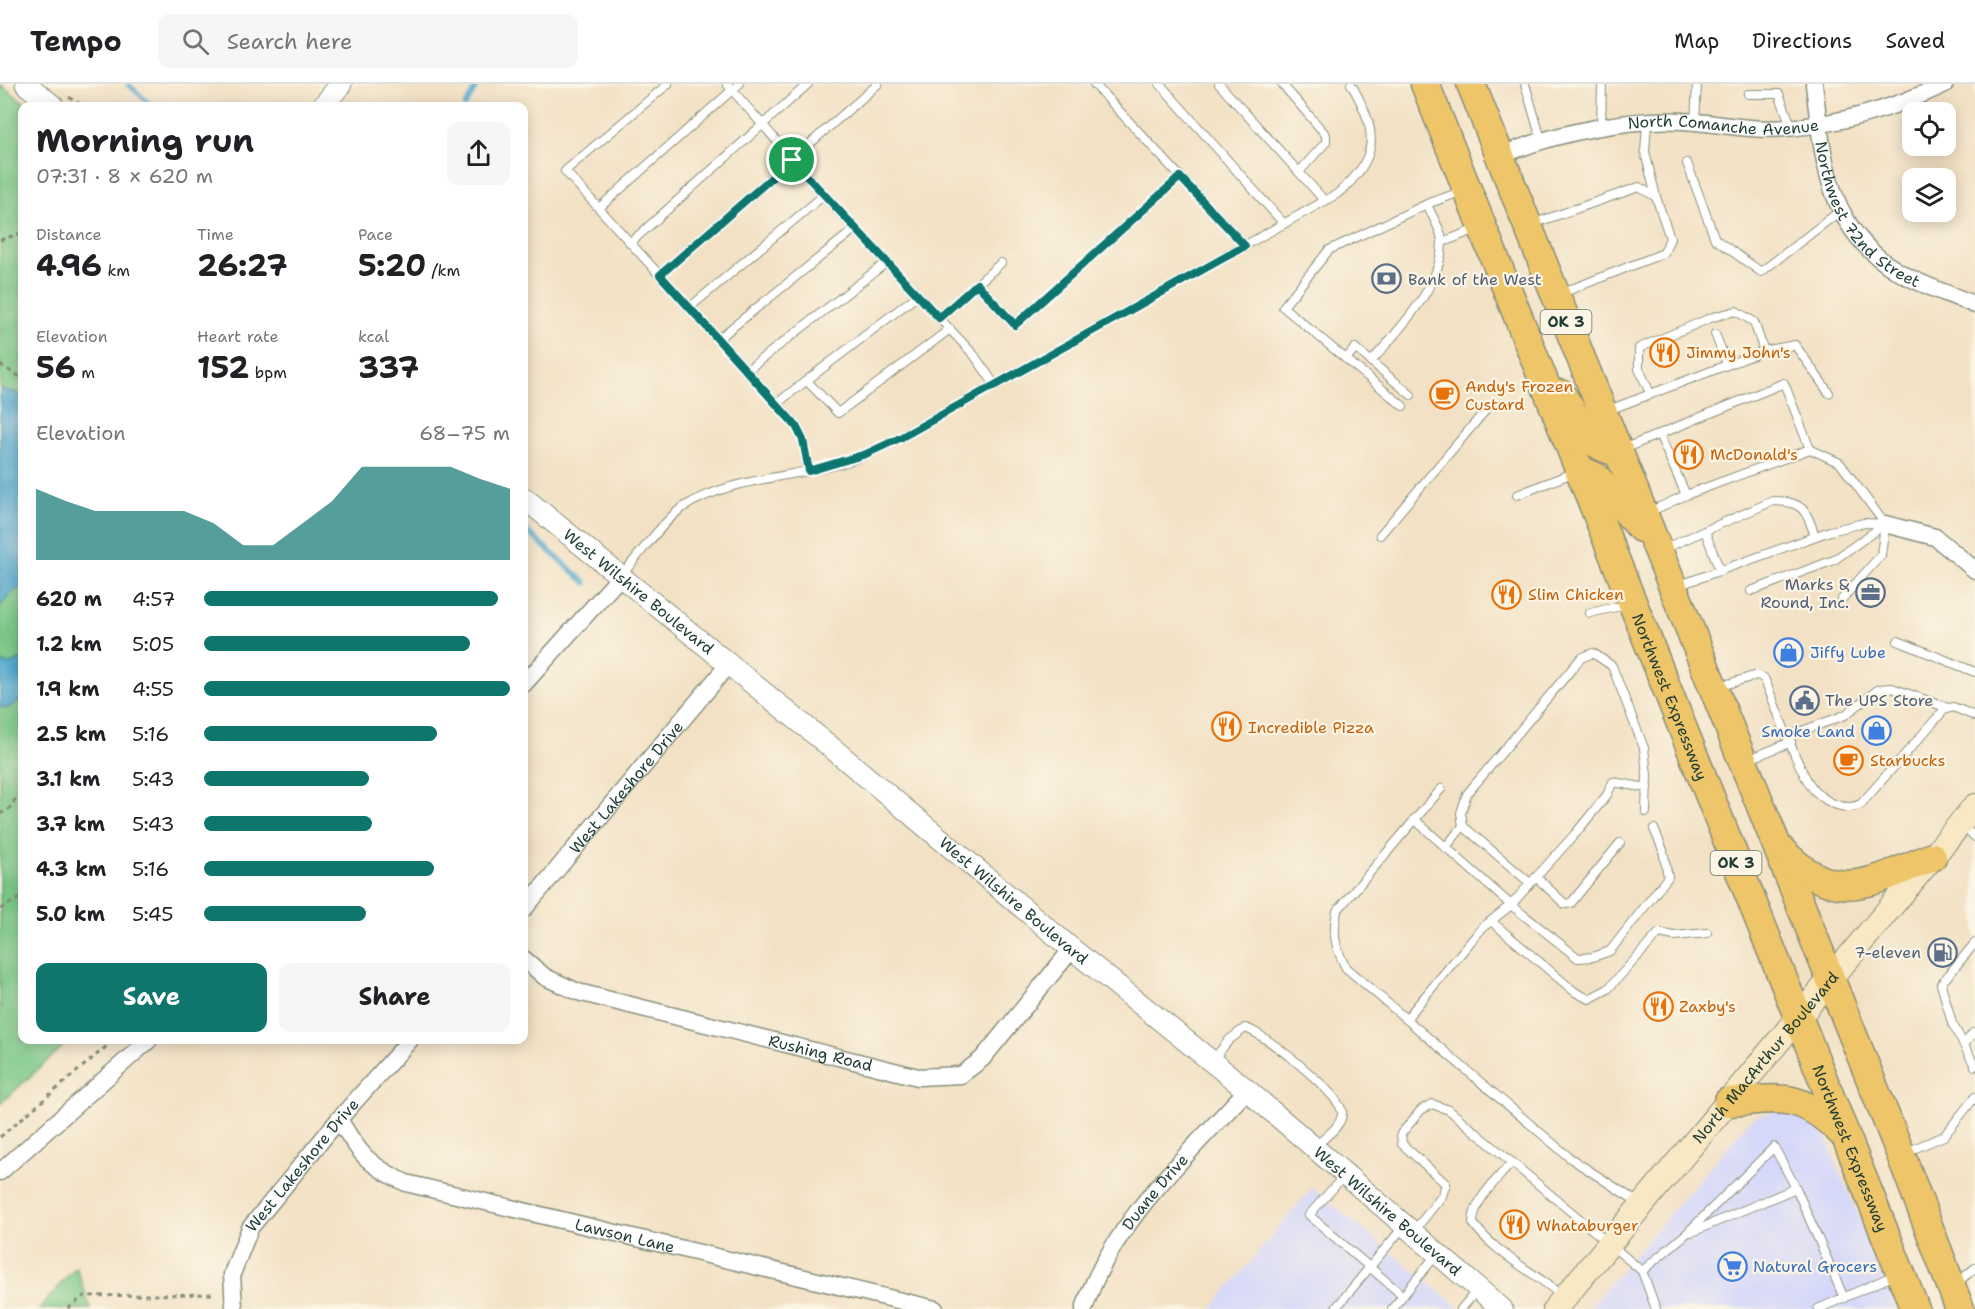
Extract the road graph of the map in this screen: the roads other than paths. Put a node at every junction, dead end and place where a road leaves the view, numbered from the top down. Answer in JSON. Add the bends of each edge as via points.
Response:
{"nodes":[{"id":1,"x":26,"y":84,"type":"edge"},
{"id":2,"x":341,"y":84,"type":"edge"},
{"id":3,"x":668,"y":84,"type":"edge"},
{"id":4,"x":808,"y":84,"type":"edge"},
{"id":5,"x":879,"y":84,"type":"edge"},
{"id":6,"x":1094,"y":84,"type":"edge"},
{"id":7,"x":1160,"y":84,"type":"edge"},
{"id":8,"x":1219,"y":84,"type":"edge"},
{"id":9,"x":1282,"y":84,"type":"edge"},
{"id":10,"x":1351,"y":84,"type":"edge"},
{"id":11,"x":1425,"y":84,"type":"edge"},
{"id":12,"x":1471,"y":84,"type":"edge"},
{"id":13,"x":1525,"y":84,"type":"edge"},
{"id":14,"x":1602,"y":84,"type":"edge"},
{"id":15,"x":1697,"y":84,"type":"edge"},
{"id":16,"x":1814,"y":84,"type":"edge"},
{"id":17,"x":1944,"y":84,"type":"edge"},
{"id":18,"x":733,"y":86,"type":"edge"},
{"id":19,"x":1748,"y":94,"type":"dead end"},
{"id":20,"x":48,"y":102,"type":"edge"},
{"id":21,"x":326,"y":102,"type":"edge"},
{"id":22,"x":1695,"y":122,"type":"junction"},
{"id":23,"x":1647,"y":123,"type":"junction"},
{"id":24,"x":762,"y":125,"type":"junction"},
{"id":25,"x":1819,"y":125,"type":"junction"},
{"id":26,"x":1601,"y":128,"type":"junction"},
{"id":27,"x":1792,"y":128,"type":"junction"},
{"id":28,"x":1541,"y":139,"type":"junction"},
{"id":29,"x":1500,"y":156,"type":"junction"},
{"id":30,"x":792,"y":160,"type":"junction"},
{"id":31,"x":1687,"y":163,"type":"dead end"},
{"id":32,"x":1299,"y":172,"type":"junction"},
{"id":33,"x":1180,"y":177,"type":"junction"},
{"id":34,"x":1467,"y":190,"type":"junction"},
{"id":35,"x":824,"y":195,"type":"junction"},
{"id":36,"x":1656,"y":197,"type":"junction"},
{"id":37,"x":1325,"y":201,"type":"junction"},
{"id":38,"x":1427,"y":204,"type":"junction"},
{"id":39,"x":599,"y":208,"type":"junction"},
{"id":40,"x":1840,"y":211,"type":"junction"},
{"id":41,"x":1284,"y":224,"type":"junction"},
{"id":42,"x":1528,"y":225,"type":"junction"},
{"id":43,"x":1482,"y":227,"type":"junction"},
{"id":44,"x":855,"y":230,"type":"junction"},
{"id":45,"x":1443,"y":242,"type":"junction"},
{"id":46,"x":630,"y":243,"type":"junction"},
{"id":47,"x":1245,"y":246,"type":"junction"},
{"id":48,"x":887,"y":262,"type":"junction"},
{"id":49,"x":1001,"y":263,"type":"dead end"},
{"id":50,"x":660,"y":275,"type":"junction"},
{"id":51,"x":977,"y":284,"type":"junction"},
{"id":52,"x":918,"y":295,"type":"junction"},
{"id":53,"x":1556,"y":296,"type":"junction"},
{"id":54,"x":1975,"y":305,"type":"edge"},
{"id":55,"x":689,"y":308,"type":"junction"},
{"id":56,"x":939,"y":318,"type":"junction"},
{"id":57,"x":950,"y":329,"type":"junction"},
{"id":58,"x":1715,"y":334,"type":"dead end"},
{"id":59,"x":718,"y":339,"type":"junction"},
{"id":60,"x":1764,"y":351,"type":"junction"},
{"id":61,"x":1535,"y":358,"type":"junction"},
{"id":62,"x":1346,"y":359,"type":"junction"},
{"id":63,"x":1371,"y":362,"type":"junction"},
{"id":64,"x":1727,"y":364,"type":"junction"},
{"id":65,"x":746,"y":371,"type":"junction"},
{"id":66,"x":807,"y":381,"type":"junction"},
{"id":67,"x":995,"y":385,"type":"junction"},
{"id":68,"x":1650,"y":393,"type":"junction"},
{"id":69,"x":1829,"y":393,"type":"dead end"},
{"id":70,"x":1412,"y":395,"type":"dead end"},
{"id":71,"x":776,"y":404,"type":"junction"},
{"id":72,"x":1403,"y":406,"type":"dead end"},
{"id":73,"x":1485,"y":411,"type":"dead end"},
{"id":74,"x":1602,"y":412,"type":"junction"},
{"id":75,"x":1659,"y":434,"type":"junction"},
{"id":76,"x":1810,"y":449,"type":"junction"},
{"id":77,"x":1618,"y":451,"type":"junction"},
{"id":78,"x":1579,"y":470,"type":"junction"},
{"id":79,"x":809,"y":471,"type":"junction"},
{"id":80,"x":1517,"y":495,"type":"dead end"},
{"id":81,"x":1686,"y":495,"type":"junction"},
{"id":82,"x":528,"y":501,"type":"edge"},
{"id":83,"x":1644,"y":514,"type":"junction"},
{"id":84,"x":1885,"y":524,"type":"junction"},
{"id":85,"x":1705,"y":531,"type":"junction"},
{"id":86,"x":1380,"y":535,"type":"dead end"},
{"id":87,"x":1815,"y":536,"type":"junction"},
{"id":88,"x":1659,"y":551,"type":"junction"},
{"id":89,"x":1975,"y":570,"type":"edge"},
{"id":90,"x":1720,"y":571,"type":"junction"},
{"id":91,"x":620,"y":577,"type":"junction"},
{"id":92,"x":1674,"y":587,"type":"junction"},
{"id":93,"x":1751,"y":591,"type":"dead end"},
{"id":94,"x":1842,"y":599,"type":"dead end"},
{"id":95,"x":1633,"y":603,"type":"junction"},
{"id":96,"x":1590,"y":613,"type":"dead end"},
{"id":97,"x":1898,"y":641,"type":"dead end"},
{"id":98,"x":728,"y":665,"type":"junction"},
{"id":99,"x":1975,"y":672,"type":"edge"},
{"id":100,"x":528,"y":680,"type":"edge"},
{"id":101,"x":1714,"y":689,"type":"junction"},
{"id":102,"x":1948,"y":708,"type":"junction"},
{"id":103,"x":1975,"y":716,"type":"edge"},
{"id":104,"x":1790,"y":739,"type":"junction"},
{"id":105,"x":1743,"y":762,"type":"junction"},
{"id":106,"x":1647,"y":788,"type":"junction"},
{"id":107,"x":1441,"y":789,"type":"dead end"},
{"id":108,"x":1975,"y":806,"type":"edge"},
{"id":109,"x":1646,"y":812,"type":"dead end"},
{"id":110,"x":1414,"y":819,"type":"junction"},
{"id":111,"x":1462,"y":826,"type":"junction"},
{"id":112,"x":1654,"y":829,"type":"dead end"},
{"id":113,"x":1967,"y":830,"type":"edge"},
{"id":114,"x":1620,"y":843,"type":"dead end"},
{"id":115,"x":1776,"y":845,"type":"junction"},
{"id":116,"x":1445,"y":848,"type":"junction"},
{"id":117,"x":1932,"y":857,"type":"junction"},
{"id":118,"x":1533,"y":880,"type":"junction"},
{"id":119,"x":528,"y":904,"type":"edge"},
{"id":120,"x":1511,"y":905,"type":"junction"},
{"id":121,"x":1491,"y":921,"type":"junction"},
{"id":122,"x":1707,"y":933,"type":"dead end"},
{"id":123,"x":1975,"y":943,"type":"edge"},
{"id":124,"x":1072,"y":949,"type":"junction"},
{"id":125,"x":1967,"y":953,"type":"junction"},
{"id":126,"x":1975,"y":960,"type":"edge"},
{"id":127,"x":528,"y":962,"type":"edge"},
{"id":128,"x":1830,"y":980,"type":"junction"},
{"id":129,"x":1798,"y":1018,"type":"junction"},
{"id":130,"x":1406,"y":1019,"type":"junction"},
{"id":131,"x":1973,"y":1032,"type":"dead end"},
{"id":132,"x":144,"y":1044,"type":"edge"},
{"id":133,"x":406,"y":1044,"type":"edge"},
{"id":134,"x":1964,"y":1045,"type":"junction"},
{"id":135,"x":1212,"y":1062,"type":"junction"},
{"id":136,"x":1975,"y":1066,"type":"edge"},
{"id":137,"x":1247,"y":1090,"type":"junction"},
{"id":138,"x":1975,"y":1097,"type":"edge"},
{"id":139,"x":1728,"y":1102,"type":"junction"},
{"id":140,"x":339,"y":1119,"type":"junction"},
{"id":141,"x":1846,"y":1137,"type":"junction"},
{"id":142,"x":1314,"y":1148,"type":"junction"},
{"id":143,"x":1901,"y":1155,"type":"junction"},
{"id":144,"x":1512,"y":1162,"type":"junction"},
{"id":145,"x":0,"y":1172,"type":"edge"},
{"id":146,"x":1345,"y":1175,"type":"junction"},
{"id":147,"x":1796,"y":1188,"type":"junction"},
{"id":148,"x":1642,"y":1206,"type":"junction"},
{"id":149,"x":1408,"y":1229,"type":"junction"},
{"id":150,"x":1686,"y":1234,"type":"junction"},
{"id":151,"x":1610,"y":1245,"type":"junction"},
{"id":152,"x":1437,"y":1254,"type":"junction"},
{"id":153,"x":1369,"y":1266,"type":"junction"},
{"id":154,"x":1975,"y":1268,"type":"edge"},
{"id":155,"x":1642,"y":1271,"type":"junction"},
{"id":156,"x":1900,"y":1273,"type":"junction"},
{"id":157,"x":1478,"y":1289,"type":"junction"},
{"id":158,"x":1402,"y":1295,"type":"junction"},
{"id":159,"x":1844,"y":1298,"type":"junction"},
{"id":160,"x":1956,"y":1298,"type":"edge"},
{"id":161,"x":233,"y":1301,"type":"edge"},
{"id":162,"x":1560,"y":1304,"type":"edge"},
{"id":163,"x":935,"y":1309,"type":"edge"},
{"id":164,"x":1084,"y":1309,"type":"edge"},
{"id":165,"x":1335,"y":1309,"type":"edge"},
{"id":166,"x":1392,"y":1309,"type":"edge"},
{"id":167,"x":1461,"y":1309,"type":"edge"},
{"id":168,"x":1502,"y":1309,"type":"edge"},
{"id":169,"x":1656,"y":1309,"type":"edge"},
{"id":170,"x":1818,"y":1309,"type":"edge"},
{"id":171,"x":1915,"y":1309,"type":"edge"}],
"edges":[{"from":1,"to":20,"type":"street"},
{"from":2,"to":21,"type":"street"},
{"from":3,"to":39,"type":"lane","via":[[566,171]]},
{"from":4,"to":24,"type":"lane"},
{"from":5,"to":30,"type":"lane"},
{"from":6,"to":33,"type":"lane"},
{"from":7,"to":41,"type":"lane"},
{"from":8,"to":32,"type":"lane"},
{"from":9,"to":32,"type":"lane","via":[[1326,135],[1326,142]]},
{"from":10,"to":37,"type":"lane","via":[[1371,128],[1370,150],[1356,179]]},
{"from":11,"to":34,"type":"highway","name":"Northwest Expressway","number":"OK 3"},
{"from":12,"to":29,"type":"highway","number":"OK 3"},
{"from":13,"to":28,"type":"lane"},
{"from":14,"to":26,"type":"lane"},
{"from":15,"to":22,"type":"lane"},
{"from":16,"to":25,"type":"street","name":"Northwest 72nd Street"},
{"from":17,"to":25,"type":"street","name":"North Comanche Avenue","via":[[1891,107]]},
{"from":18,"to":24,"type":"lane"},
{"from":18,"to":39,"type":"lane"},
{"from":19,"to":27,"type":"lane","via":[[1779,94]]},
{"from":22,"to":23,"type":"street","name":"North Comanche Avenue"},
{"from":22,"to":27,"type":"street","name":"North Comanche Avenue","via":[[1727,128]]},
{"from":23,"to":26,"type":"street","name":"North Comanche Avenue"},
{"from":23,"to":36,"type":"lane","via":[[1645,152]]},
{"from":24,"to":30,"type":"lane"},
{"from":24,"to":46,"type":"lane"},
{"from":25,"to":27,"type":"street","name":"North Comanche Avenue"},
{"from":25,"to":40,"type":"street","name":"Northwest 72nd Street","via":[[1827,171]]},
{"from":26,"to":28,"type":"street","name":"North Comanche Avenue"},
{"from":28,"to":29,"type":"street","name":"North Comanche Avenue"},
{"from":29,"to":42,"type":"highway","number":"OK 3"},
{"from":30,"to":35,"type":"lane"},
{"from":30,"to":50,"type":"lane"},
{"from":31,"to":40,"type":"lane","via":[[1715,239],[1761,272]]},
{"from":32,"to":37,"type":"lane"},
{"from":33,"to":47,"type":"lane"},
{"from":33,"to":51,"type":"lane","via":[[1015,325]]},
{"from":34,"to":38,"type":"lane"},
{"from":34,"to":43,"type":"highway","name":"Northwest Expressway","number":"OK 3"},
{"from":35,"to":44,"type":"lane"},
{"from":35,"to":55,"type":"lane"},
{"from":36,"to":42,"type":"lane","via":[[1639,186]]},
{"from":36,"to":53,"type":"lane","via":[[1670,238],[1664,253]]},
{"from":37,"to":41,"type":"lane"},
{"from":38,"to":45,"type":"lane"},
{"from":38,"to":62,"type":"lane","via":[[1329,250],[1283,307]]},
{"from":39,"to":46,"type":"lane"},
{"from":40,"to":54,"type":"street","name":"Northwest 72nd Street","via":[[1866,247],[1897,271]]},
{"from":41,"to":47,"type":"lane"},
{"from":42,"to":53,"type":"highway","number":"OK 3"},
{"from":43,"to":45,"type":"lane"},
{"from":43,"to":61,"type":"highway","name":"Northwest Expressway","number":"OK 3"},
{"from":44,"to":48,"type":"lane"},
{"from":44,"to":59,"type":"lane"},
{"from":45,"to":63,"type":"lane","via":[[1422,301]]},
{"from":46,"to":50,"type":"lane"},
{"from":47,"to":67,"type":"lane"},
{"from":48,"to":52,"type":"lane"},
{"from":48,"to":65,"type":"lane"},
{"from":49,"to":51,"type":"lane"},
{"from":50,"to":55,"type":"lane"},
{"from":51,"to":56,"type":"lane"},
{"from":52,"to":56,"type":"lane"},
{"from":52,"to":66,"type":"lane"},
{"from":53,"to":74,"type":"highway","number":"OK 3"},
{"from":55,"to":59,"type":"lane"},
{"from":56,"to":57,"type":"lane"},
{"from":57,"to":66,"type":"lane","via":[[838,413]]},
{"from":57,"to":67,"type":"lane"},
{"from":58,"to":64,"type":"lane"},
{"from":59,"to":65,"type":"lane"},
{"from":60,"to":64,"type":"lane"},
{"from":60,"to":68,"type":"lane","via":[[1758,329],[1748,316],[1736,311],[1713,317],[1639,348],[1640,369]]},
{"from":60,"to":69,"type":"lane","via":[[1795,345]]},
{"from":61,"to":77,"type":"highway","via":[[1590,440],[1605,450]]},
{"from":61,"to":78,"type":"highway","name":"Northwest Expressway","number":"OK 3"},
{"from":62,"to":63,"type":"lane","via":[[1355,348]]},
{"from":62,"to":72,"type":"lane"},
{"from":63,"to":70,"type":"lane"},
{"from":64,"to":68,"type":"lane"},
{"from":65,"to":71,"type":"lane"},
{"from":66,"to":71,"type":"lane"},
{"from":67,"to":79,"type":"lane","via":[[866,454]]},
{"from":68,"to":74,"type":"lane"},
{"from":71,"to":79,"type":"lane","via":[[803,440]]},
{"from":73,"to":86,"type":"lane"},
{"from":74,"to":77,"type":"highway","number":"OK 3"},
{"from":75,"to":76,"type":"lane","via":[[1784,383]]},
{"from":75,"to":77,"type":"lane"},
{"from":75,"to":81,"type":"lane"},
{"from":76,"to":81,"type":"lane"},
{"from":76,"to":84,"type":"lane","via":[[1840,463]]},
{"from":77,"to":83,"type":"highway","number":"OK 3"},
{"from":78,"to":80,"type":"lane"},
{"from":78,"to":88,"type":"highway","via":[[1596,477]]},
{"from":78,"to":95,"type":"highway","name":"Northwest Expressway","number":"OK 3"},
{"from":79,"to":91,"type":"lane","via":[[727,488],[689,504]]},
{"from":81,"to":83,"type":"lane"},
{"from":82,"to":91,"type":"street","name":"West Wilshire Boulevard"},
{"from":83,"to":88,"type":"highway","number":"OK 3"},
{"from":84,"to":87,"type":"lane","via":[[1864,523]]},
{"from":84,"to":89,"type":"street","via":[[1935,537]]},
{"from":84,"to":93,"type":"lane","via":[[1834,560]]},
{"from":84,"to":94,"type":"lane","via":[[1881,555]]},
{"from":85,"to":87,"type":"lane","via":[[1773,501],[1787,501],[1800,505],[1808,514]]},
{"from":85,"to":88,"type":"lane"},
{"from":85,"to":90,"type":"lane"},
{"from":87,"to":90,"type":"lane"},
{"from":88,"to":92,"type":"highway","number":"OK 3"},
{"from":90,"to":92,"type":"lane"},
{"from":91,"to":98,"type":"street","name":"West Wilshire Boulevard"},
{"from":91,"to":100,"type":"street"},
{"from":92,"to":101,"type":"highway","number":"OK 3"},
{"from":95,"to":96,"type":"lane"},
{"from":95,"to":129,"type":"highway","name":"Northwest Expressway","number":"OK 3"},
{"from":97,"to":99,"type":"lane"},
{"from":98,"to":119,"type":"street","name":"West Lakeshore Drive"},
{"from":98,"to":124,"type":"street","name":"West Wilshire Boulevard"},
{"from":101,"to":104,"type":"lane","via":[[1762,676]]},
{"from":101,"to":105,"type":"highway","number":"OK 3"},
{"from":102,"to":103,"type":"lane"},
{"from":102,"to":104,"type":"lane","via":[[1887,688],[1876,690],[1845,715]]},
{"from":102,"to":104,"type":"lane","via":[[1855,807],[1836,804],[1814,790]]},
{"from":104,"to":105,"type":"lane"},
{"from":105,"to":115,"type":"highway","number":"OK 3"},
{"from":106,"to":109,"type":"lane"},
{"from":106,"to":111,"type":"lane","via":[[1644,748],[1612,666],[1593,653],[1581,658],[1467,794]]},
{"from":106,"to":118,"type":"lane","via":[[1613,782],[1607,795]]},
{"from":107,"to":110,"type":"lane"},
{"from":108,"to":113,"type":"main road","name":"North MacArthur Boulevard"},
{"from":110,"to":116,"type":"lane"},
{"from":110,"to":130,"type":"lane","via":[[1337,911],[1333,929],[1335,946],[1346,968]]},
{"from":111,"to":116,"type":"lane"},
{"from":111,"to":118,"type":"lane"},
{"from":112,"to":120,"type":"lane","via":[[1668,877],[1610,951],[1578,958]]},
{"from":113,"to":117,"type":"main road","name":"North MacArthur Boulevard"},
{"from":114,"to":118,"type":"lane","via":[[1571,903],[1565,904]]},
{"from":115,"to":117,"type":"highway","via":[[1810,875],[1836,885],[1864,884]]},
{"from":115,"to":128,"type":"highway","number":"OK 3"},
{"from":116,"to":120,"type":"lane"},
{"from":117,"to":128,"type":"main road","name":"North MacArthur Boulevard"},
{"from":118,"to":120,"type":"lane"},
{"from":120,"to":121,"type":"lane"},
{"from":121,"to":122,"type":"lane","via":[[1575,992],[1589,999],[1608,989],[1659,933]]},
{"from":121,"to":130,"type":"lane"},
{"from":123,"to":125,"type":"lane"},
{"from":124,"to":127,"type":"street","name":"Rushing Road","via":[[982,1059],[961,1075],[918,1077],[578,992],[545,977]]},
{"from":124,"to":135,"type":"street","name":"West Wilshire Boulevard"},
{"from":125,"to":126,"type":"lane"},
{"from":125,"to":134,"type":"lane","via":[[1941,984]]},
{"from":128,"to":129,"type":"main road","name":"North MacArthur Boulevard"},
{"from":128,"to":143,"type":"highway","number":"OK 3"},
{"from":129,"to":139,"type":"main road","name":"North MacArthur Boulevard"},
{"from":129,"to":141,"type":"highway","name":"Northwest Expressway","number":"OK 3"},
{"from":130,"to":148,"type":"lane","via":[[1570,1158]]},
{"from":131,"to":134,"type":"lane"},
{"from":132,"to":145,"type":"street"},
{"from":133,"to":140,"type":"street","name":"West Lakeshore Drive"},
{"from":134,"to":136,"type":"lane"},
{"from":135,"to":137,"type":"street","name":"West Wilshire Boulevard"},
{"from":135,"to":142,"type":"lane","via":[[1229,1040],[1245,1028],[1263,1036],[1313,1078],[1340,1104],[1342,1114],[1338,1124]]},
{"from":137,"to":142,"type":"street","name":"West Wilshire Boulevard"},
{"from":137,"to":164,"type":"street","name":"Duane Drive","via":[[1138,1210],[1092,1284]]},
{"from":138,"to":143,"type":"lane","via":[[1944,1136]]},
{"from":139,"to":141,"type":"highway","via":[[1802,1103],[1823,1115]]},
{"from":139,"to":148,"type":"main road","name":"North MacArthur Boulevard"},
{"from":140,"to":161,"type":"street","name":"West Lakeshore Drive","via":[[250,1228],[232,1274]]},
{"from":140,"to":163,"type":"street","name":"Lawson Lane","via":[[357,1150],[376,1169],[406,1183]]},
{"from":141,"to":156,"type":"highway","name":"Northwest Expressway","number":"OK 3"},
{"from":142,"to":146,"type":"street","name":"West Wilshire Boulevard"},
{"from":143,"to":160,"type":"highway","number":"OK 3"},
{"from":144,"to":149,"type":"lane","via":[[1449,1110],[1432,1104],[1420,1110],[1401,1134],[1402,1144],[1446,1184],[1442,1196]]},
{"from":144,"to":151,"type":"lane"},
{"from":144,"to":162,"type":"lane","via":[[1481,1200],[1473,1223],[1492,1244],[1542,1279]]},
{"from":146,"to":149,"type":"street","name":"West Wilshire Boulevard"},
{"from":146,"to":153,"type":"lane","via":[[1309,1215]]},
{"from":147,"to":150,"type":"lane"},
{"from":147,"to":150,"type":"lane","via":[[1774,1147]]},
{"from":147,"to":159,"type":"lane"},
{"from":148,"to":151,"type":"main road","name":"North MacArthur Boulevard"},
{"from":149,"to":152,"type":"street","name":"West Wilshire Boulevard"},
{"from":149,"to":153,"type":"lane"},
{"from":150,"to":155,"type":"lane"},
{"from":151,"to":155,"type":"lane"},
{"from":151,"to":162,"type":"main road","name":"North MacArthur Boulevard"},
{"from":152,"to":157,"type":"street","name":"West Wilshire Boulevard"},
{"from":152,"to":158,"type":"lane"},
{"from":153,"to":158,"type":"lane"},
{"from":153,"to":165,"type":"lane"},
{"from":154,"to":160,"type":"lane"},
{"from":155,"to":169,"type":"lane"},
{"from":156,"to":159,"type":"lane"},
{"from":156,"to":171,"type":"highway","name":"Northwest Expressway","number":"OK 3"},
{"from":157,"to":167,"type":"lane"},
{"from":157,"to":168,"type":"street","name":"West Wilshire Boulevard"},
{"from":158,"to":166,"type":"lane"},
{"from":159,"to":170,"type":"lane"}]}
